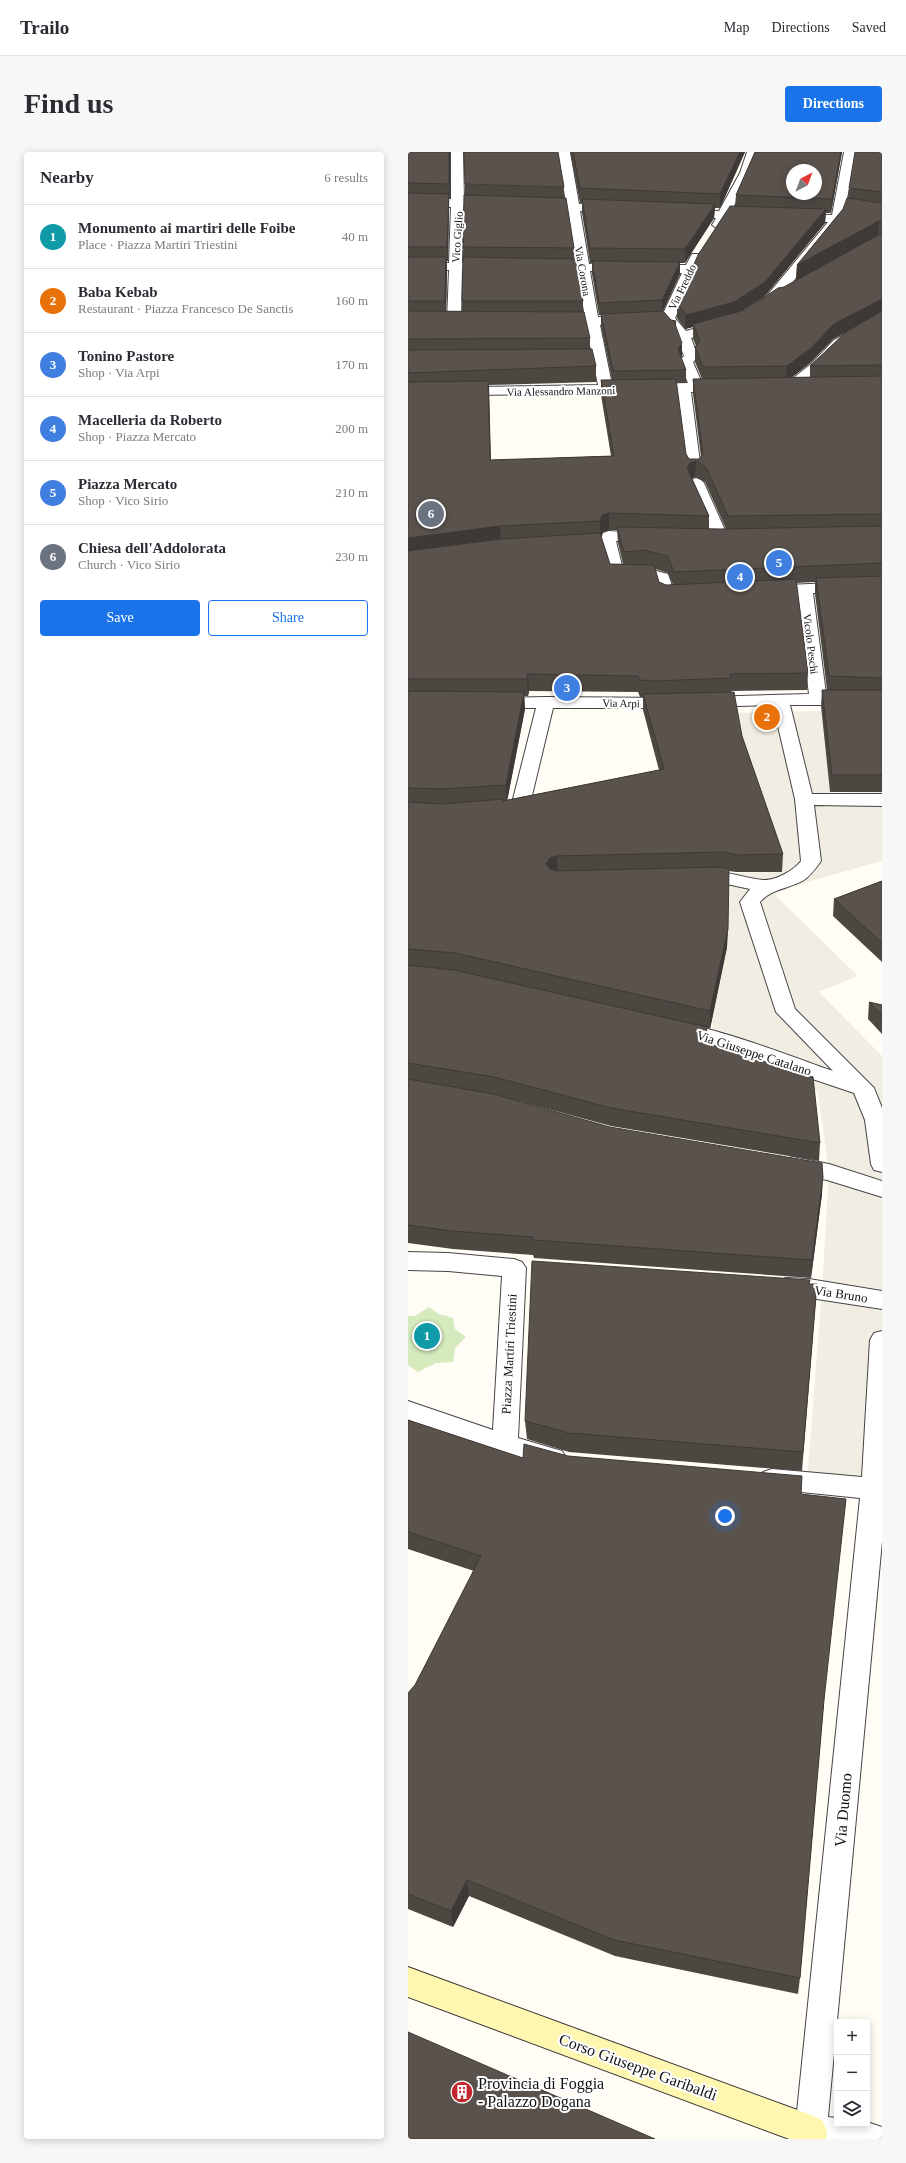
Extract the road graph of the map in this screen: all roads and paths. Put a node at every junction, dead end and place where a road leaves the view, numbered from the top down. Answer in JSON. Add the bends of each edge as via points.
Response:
{"nodes":[{"id":1,"x":457,"y":152,"type":"edge"},
{"id":2,"x":564,"y":152,"type":"edge"},
{"id":3,"x":753,"y":152,"type":"edge"},
{"id":4,"x":850,"y":152,"type":"edge"},
{"id":5,"x":408,"y":202,"type":"edge"},
{"id":6,"x":459,"y":203,"type":"junction"},
{"id":7,"x":504,"y":205,"type":"edge"},
{"id":8,"x":527,"y":205,"type":"edge"},
{"id":9,"x":839,"y":206,"type":"junction"},
{"id":10,"x":572,"y":207,"type":"junction"},
{"id":11,"x":854,"y":208,"type":"edge"},
{"id":12,"x":625,"y":210,"type":"edge"},
{"id":13,"x":671,"y":212,"type":"edge"},
{"id":14,"x":725,"y":215,"type":"junction"},
{"id":15,"x":770,"y":216,"type":"edge"},
{"id":16,"x":784,"y":217,"type":"edge"},
{"id":17,"x":837,"y":219,"type":"junction"},
{"id":18,"x":713,"y":233,"type":"edge"},
{"id":19,"x":705,"y":245,"type":"edge"},
{"id":20,"x":408,"y":266,"type":"edge"},
{"id":21,"x":455,"y":267,"type":"junction"},
{"id":22,"x":508,"y":267,"type":"edge"},
{"id":23,"x":538,"y":267,"type":"edge"},
{"id":24,"x":583,"y":267,"type":"junction"},
{"id":25,"x":690,"y":269,"type":"junction"},
{"id":26,"x":798,"y":286,"type":"edge"},
{"id":27,"x":770,"y":302,"type":"junction"},
{"id":28,"x":752,"y":313,"type":"edge"},
{"id":29,"x":668,"y":318,"type":"junction"},
{"id":30,"x":882,"y":319,"type":"edge"},
{"id":31,"x":439,"y":321,"type":"edge"},
{"id":32,"x":454,"y":321,"type":"junction"},
{"id":33,"x":470,"y":321,"type":"edge"},
{"id":34,"x":547,"y":322,"type":"edge"},
{"id":35,"x":592,"y":322,"type":"junction"},
{"id":36,"x":732,"y":323,"type":"edge"},
{"id":37,"x":683,"y":336,"type":"junction"},
{"id":38,"x":585,"y":359,"type":"edge"},
{"id":39,"x":600,"y":359,"type":"junction"},
{"id":40,"x":776,"y":386,"type":"edge"},
{"id":41,"x":792,"y":386,"type":"junction"},
{"id":42,"x":816,"y":386,"type":"edge"},
{"id":43,"x":690,"y":387,"type":"junction"},
{"id":44,"x":736,"y":387,"type":"edge"},
{"id":45,"x":606,"y":390,"type":"junction"},
{"id":46,"x":408,"y":392,"type":"edge"},
{"id":47,"x":661,"y":537,"type":"edge"},
{"id":48,"x":721,"y":539,"type":"edge"},
{"id":49,"x":608,"y":543,"type":"junction"},
{"id":50,"x":554,"y":546,"type":"edge"},
{"id":51,"x":882,"y":586,"type":"edge"},
{"id":52,"x":753,"y":589,"type":"edge"},
{"id":53,"x":804,"y":590,"type":"junction"},
{"id":54,"x":698,"y":592,"type":"edge"},
{"id":55,"x":818,"y":699,"type":"junction"},
{"id":56,"x":780,"y":700,"type":"junction"},
{"id":57,"x":882,"y":700,"type":"edge"},
{"id":58,"x":546,"y":702,"type":"junction"},
{"id":59,"x":482,"y":703,"type":"edge"},
{"id":60,"x":804,"y":799,"type":"junction"},
{"id":61,"x":882,"y":800,"type":"edge"},
{"id":62,"x":482,"y":811,"type":"edge"},
{"id":63,"x":683,"y":878,"type":"edge"},
{"id":64,"x":764,"y":886,"type":"junction"},
{"id":65,"x":658,"y":1025,"type":"edge"},
{"id":66,"x":863,"y":1088,"type":"junction"},
{"id":67,"x":772,"y":1162,"type":"edge"},
{"id":68,"x":882,"y":1164,"type":"edge"},
{"id":69,"x":882,"y":1190,"type":"edge"},
{"id":70,"x":408,"y":1261,"type":"edge"},
{"id":71,"x":514,"y":1268,"type":"junction"},
{"id":72,"x":538,"y":1269,"type":"edge"},
{"id":73,"x":761,"y":1285,"type":"edge"},
{"id":74,"x":882,"y":1300,"type":"edge"},
{"id":75,"x":882,"y":1340,"type":"edge"},
{"id":76,"x":408,"y":1411,"type":"edge"},
{"id":77,"x":505,"y":1444,"type":"junction"},
{"id":78,"x":577,"y":1464,"type":"edge"},
{"id":79,"x":752,"y":1477,"type":"edge"},
{"id":80,"x":878,"y":1488,"type":"edge"},
{"id":81,"x":408,"y":1982,"type":"edge"},
{"id":82,"x":810,"y":2135,"type":"edge"},
{"id":83,"x":871,"y":2139,"type":"edge"}],
"edges":[{"from":1,"to":6,"type":"street","name":"Vico Giglio"},
{"from":2,"to":10,"type":"street","name":"Via Corona"},
{"from":3,"to":14,"type":"street"},
{"from":4,"to":9,"type":"street"},
{"from":5,"to":6,"type":"street"},
{"from":6,"to":7,"type":"street"},
{"from":6,"to":21,"type":"street","name":"Vico Giglio"},
{"from":8,"to":10,"type":"street"},
{"from":9,"to":11,"type":"street"},
{"from":9,"to":17,"type":"street"},
{"from":10,"to":12,"type":"street"},
{"from":10,"to":24,"type":"street","name":"Via Corona"},
{"from":13,"to":14,"type":"street"},
{"from":14,"to":15,"type":"street"},
{"from":14,"to":18,"type":"street"},
{"from":16,"to":17,"type":"street"},
{"from":17,"to":27,"type":"street"},
{"from":19,"to":25,"type":"street","name":"Via Freddo"},
{"from":20,"to":21,"type":"street"},
{"from":21,"to":22,"type":"street"},
{"from":21,"to":32,"type":"street","name":"Vico Giglio"},
{"from":23,"to":24,"type":"street"},
{"from":24,"to":25,"type":"street"},
{"from":24,"to":35,"type":"street","name":"Via Corona"},
{"from":25,"to":29,"type":"street","name":"Via Freddo"},
{"from":26,"to":27,"type":"street"},
{"from":27,"to":28,"type":"street"},
{"from":29,"to":35,"type":"street"},
{"from":29,"to":37,"type":"street","name":"Via Freddo"},
{"from":30,"to":41,"type":"street","via":[[839,343],[816,367]]},
{"from":31,"to":32,"type":"street"},
{"from":32,"to":33,"type":"street"},
{"from":34,"to":35,"type":"street"},
{"from":35,"to":39,"type":"street","name":"Via Corona"},
{"from":36,"to":37,"type":"street"},
{"from":37,"to":43,"type":"street","name":"Via Freddo","via":[[691,357],[686,361]]},
{"from":38,"to":39,"type":"street"},
{"from":39,"to":45,"type":"street","name":"Via Corona"},
{"from":40,"to":41,"type":"street"},
{"from":41,"to":42,"type":"street"},
{"from":43,"to":44,"type":"street","name":"Via Alessandro Manzoni"},
{"from":43,"to":45,"type":"street","name":"Via Alessandro Manzoni"},
{"from":43,"to":48,"type":"street","via":[[695,476]]},
{"from":45,"to":46,"type":"street","name":"Via Alessandro Manzoni"},
{"from":47,"to":49,"type":"street","via":[[609,536]]},
{"from":49,"to":50,"type":"street"},
{"from":49,"to":54,"type":"street","via":[[616,576],[644,573],[662,577],[666,595]]},
{"from":51,"to":53,"type":"street"},
{"from":52,"to":53,"type":"street"},
{"from":53,"to":55,"type":"street","name":"Vicolo Peschi"},
{"from":55,"to":56,"type":"street","name":"Via Arpi"},
{"from":55,"to":57,"type":"street","name":"Via Arpi"},
{"from":56,"to":58,"type":"street","name":"Via Arpi","via":[[656,704]]},
{"from":56,"to":60,"type":"street"},
{"from":58,"to":59,"type":"street","name":"Via Arpi"},
{"from":58,"to":62,"type":"street","via":[[520,808]]},
{"from":60,"to":61,"type":"street"},
{"from":60,"to":64,"type":"street","via":[[811,861],[806,870],[796,877]]},
{"from":63,"to":64,"type":"street","via":[[722,877]]},
{"from":64,"to":66,"type":"street","via":[[756,892],[750,902],[786,1012]]},
{"from":65,"to":66,"type":"street","name":"Via Giuseppe Catalano","via":[[713,1038]]},
{"from":66,"to":68,"type":"street","via":[[876,1120]]},
{"from":67,"to":69,"type":"street","via":[[818,1170]]},
{"from":70,"to":71,"type":"street"},
{"from":71,"to":72,"type":"street"},
{"from":71,"to":77,"type":"street","name":"Piazza Martiri Triestini"},
{"from":73,"to":74,"type":"street","name":"Via Bruno","via":[[809,1288]]},
{"from":75,"to":80,"type":"street","name":"Via Duomo"},
{"from":76,"to":77,"type":"street"},
{"from":77,"to":78,"type":"street"},
{"from":79,"to":80,"type":"street"},
{"from":80,"to":82,"type":"street","name":"Via Duomo"},
{"from":81,"to":82,"type":"street","name":"Corso Giuseppe Garibaldi"},
{"from":82,"to":83,"type":"street","name":"Corso Giuseppe Garibaldi"}]}
